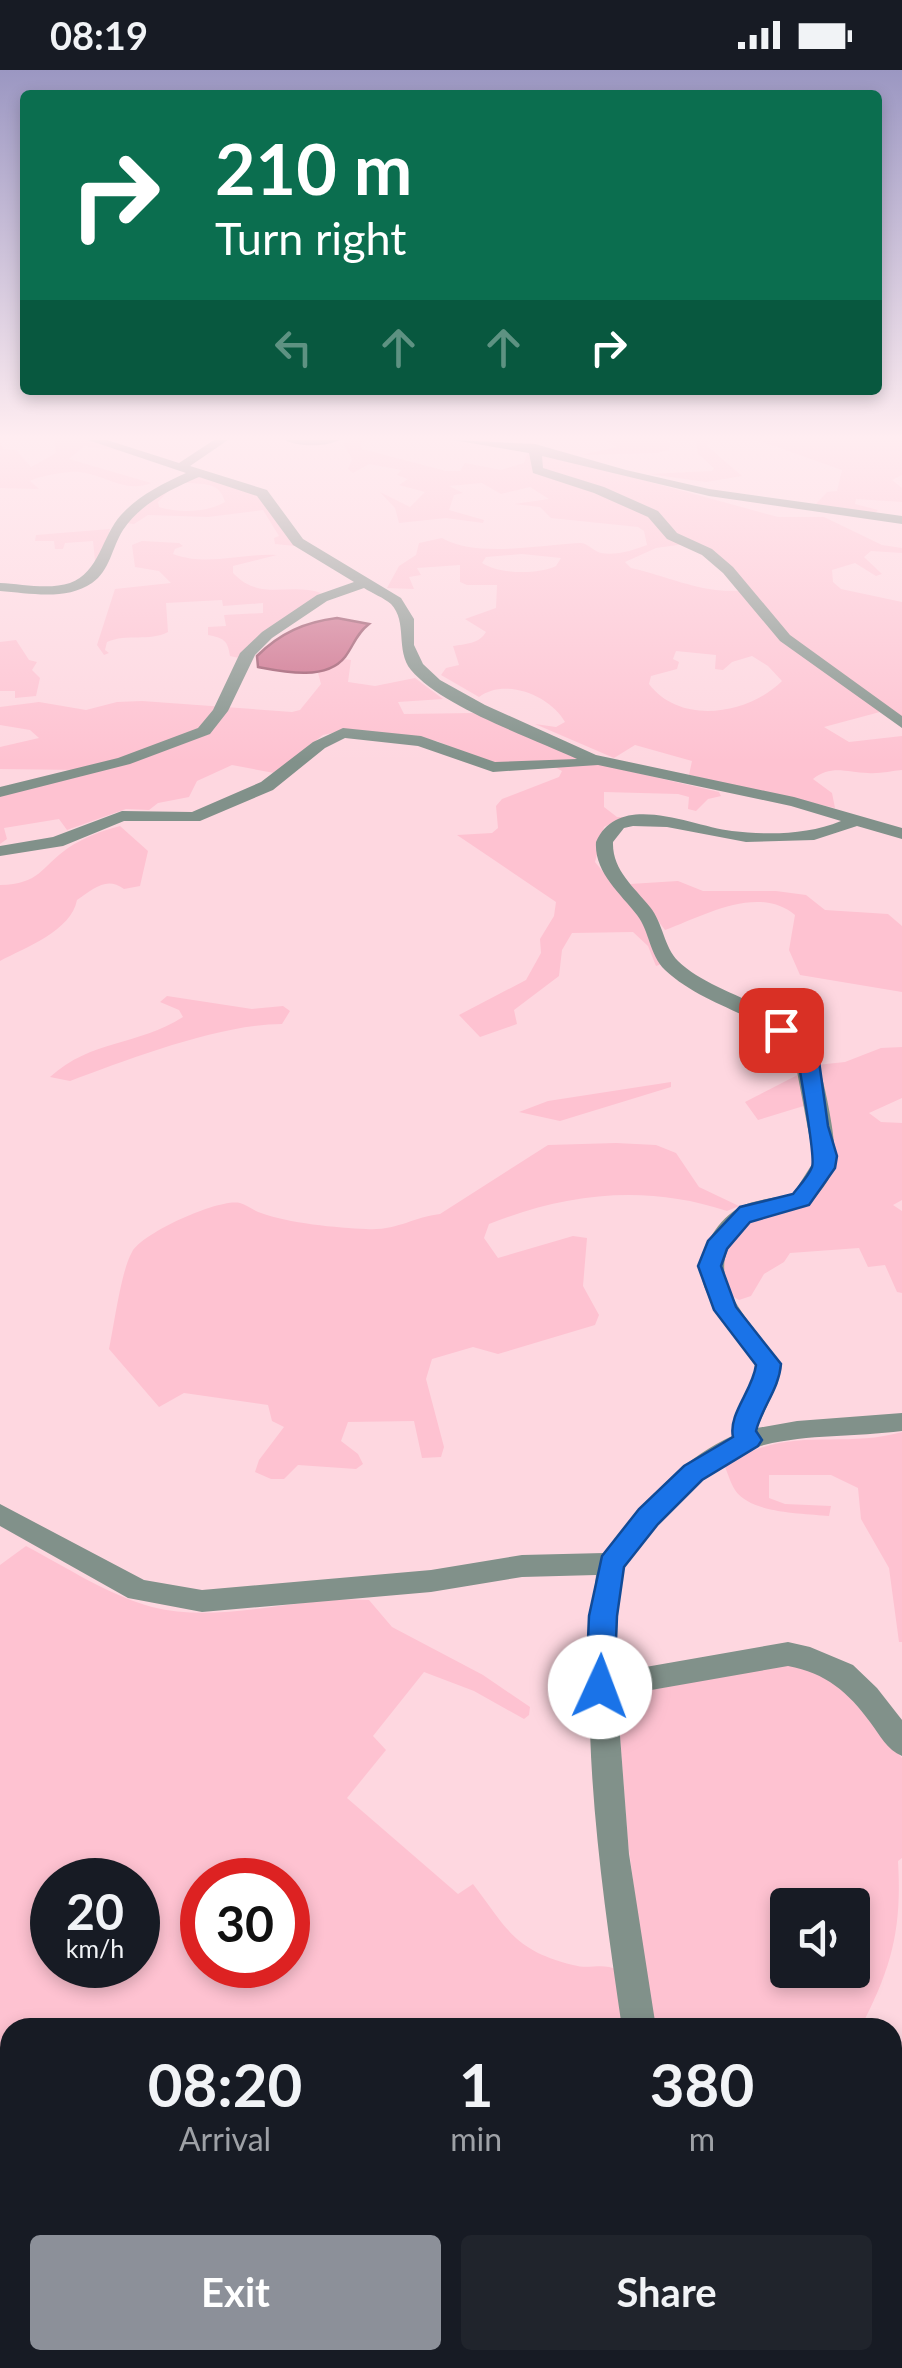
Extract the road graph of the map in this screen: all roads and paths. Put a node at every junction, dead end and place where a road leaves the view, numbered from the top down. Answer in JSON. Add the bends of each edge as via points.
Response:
{"nodes":[{"id":1,"x":108,"y":547,"type":"edge"},
{"id":2,"x":307,"y":547,"type":"edge"},
{"id":3,"x":694,"y":547,"type":"edge"},
{"id":4,"x":367,"y":582,"type":"junction"},
{"id":5,"x":0,"y":587,"type":"edge"},
{"id":6,"x":902,"y":723,"type":"edge"},
{"id":7,"x":606,"y":762,"type":"junction"},
{"id":8,"x":0,"y":792,"type":"edge"},
{"id":9,"x":858,"y":818,"type":"junction"},
{"id":10,"x":902,"y":834,"type":"edge"},
{"id":11,"x":0,"y":851,"type":"edge"},
{"id":12,"x":902,"y":1422,"type":"edge"},
{"id":13,"x":749,"y":1440,"type":"junction"},
{"id":14,"x":0,"y":1514,"type":"edge"},
{"id":15,"x":611,"y":1564,"type":"junction"},
{"id":16,"x":600,"y":1687,"type":"junction"},
{"id":17,"x":902,"y":1743,"type":"edge"},
{"id":18,"x":638,"y":2018,"type":"edge"}],
"edges":[{"from":1,"to":5,"type":"street","via":[[94,576],[82,583]]},
{"from":2,"to":4,"type":"street"},
{"from":3,"to":6,"type":"street","via":[[716,559],[784,638]]},
{"from":4,"to":7,"type":"street","via":[[404,612],[410,657],[434,684]]},
{"from":4,"to":8,"type":"street","via":[[322,598],[267,635],[248,654],[204,731],[124,762]]},
{"from":7,"to":9,"type":"street"},
{"from":7,"to":11,"type":"street","via":[[492,767],[421,741],[343,733],[267,786],[194,817],[122,816],[57,842]]},
{"from":9,"to":10,"type":"street"},
{"from":9,"to":13,"type":"street","via":[[806,834],[762,837],[648,819],[616,827],[604,844],[607,864],[646,914],[669,964],[793,1036],[808,1054],[824,1168],[801,1200],[742,1217],[716,1246],[709,1266],[726,1310],[768,1364],[767,1382],[746,1421]]},
{"from":12,"to":13,"type":"street"},
{"from":13,"to":15,"type":"street","via":[[693,1473]]},
{"from":14,"to":15,"type":"street","via":[[138,1590],[202,1601],[522,1566]]},
{"from":15,"to":16,"type":"street"},
{"from":16,"to":17,"type":"street","via":[[788,1654],[814,1658],[858,1685]]},
{"from":16,"to":18,"type":"street","via":[[602,1768]]}]}
